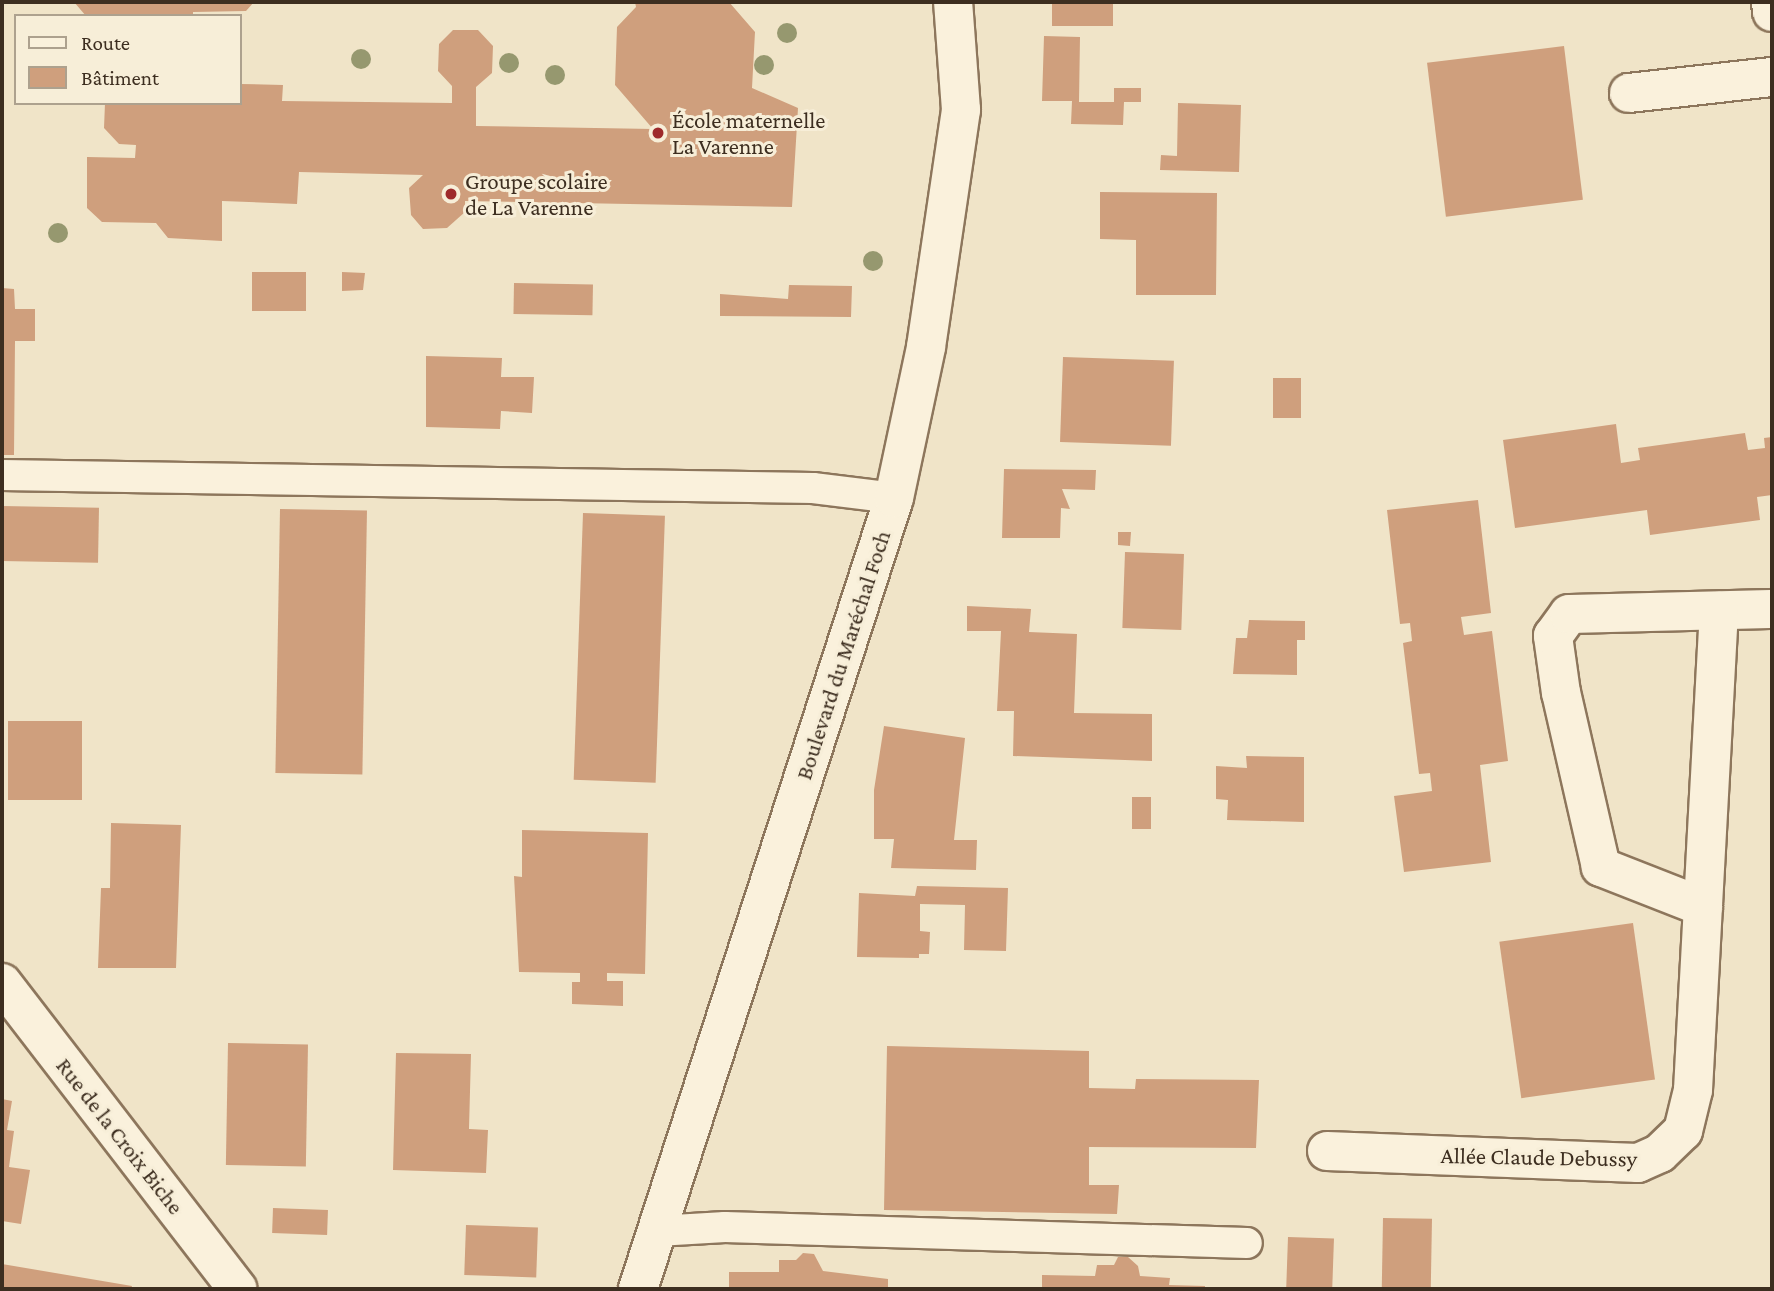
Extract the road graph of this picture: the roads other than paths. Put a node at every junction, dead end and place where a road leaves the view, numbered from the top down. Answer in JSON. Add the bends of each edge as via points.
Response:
{"nodes":[{"id":1,"x":953,"y":2,"type":"edge"},
{"id":2,"x":1771,"y":2,"type":"edge"},
{"id":3,"x":1772,"y":12,"type":"edge"},
{"id":4,"x":1772,"y":77,"type":"edge"},
{"id":5,"x":1629,"y":93,"type":"dead end"},
{"id":6,"x":2,"y":475,"type":"edge"},
{"id":7,"x":894,"y":498,"type":"junction"},
{"id":8,"x":1772,"y":610,"type":"edge"},
{"id":9,"x":1719,"y":611,"type":"junction"},
{"id":10,"x":1703,"y":907,"type":"junction"},
{"id":11,"x":2,"y":983,"type":"edge"},
{"id":12,"x":1327,"y":1151,"type":"dead end"},
{"id":13,"x":657,"y":1231,"type":"junction"},
{"id":14,"x":1247,"y":1243,"type":"dead end"},
{"id":15,"x":238,"y":1289,"type":"edge"},
{"id":16,"x":638,"y":1289,"type":"edge"}],
"edges":[{"from":1,"to":7,"type":"street","name":"Boulevard du Maréchal Foch","via":[[961,110],[926,347]]},
{"from":2,"to":3,"type":"street"},
{"from":4,"to":5,"type":"street"},
{"from":6,"to":7,"type":"lane","via":[[813,488]]},
{"from":7,"to":13,"type":"street","name":"Boulevard du Maréchal Foch"},
{"from":8,"to":9,"type":"street"},
{"from":9,"to":10,"type":"street","name":"Allée Claude Debussy"},
{"from":9,"to":10,"type":"street","via":[[1569,614],[1553,636],[1561,693],[1601,867]]},
{"from":10,"to":12,"type":"street","name":"Allée Claude Debussy","via":[[1693,1090],[1684,1131],[1661,1153],[1638,1163]]},
{"from":11,"to":15,"type":"street","name":"Rue de la Croix Biche"},
{"from":13,"to":14,"type":"lane","via":[[725,1227]]},
{"from":13,"to":16,"type":"street","name":"Boulevard du Maréchal Foch"}]}
